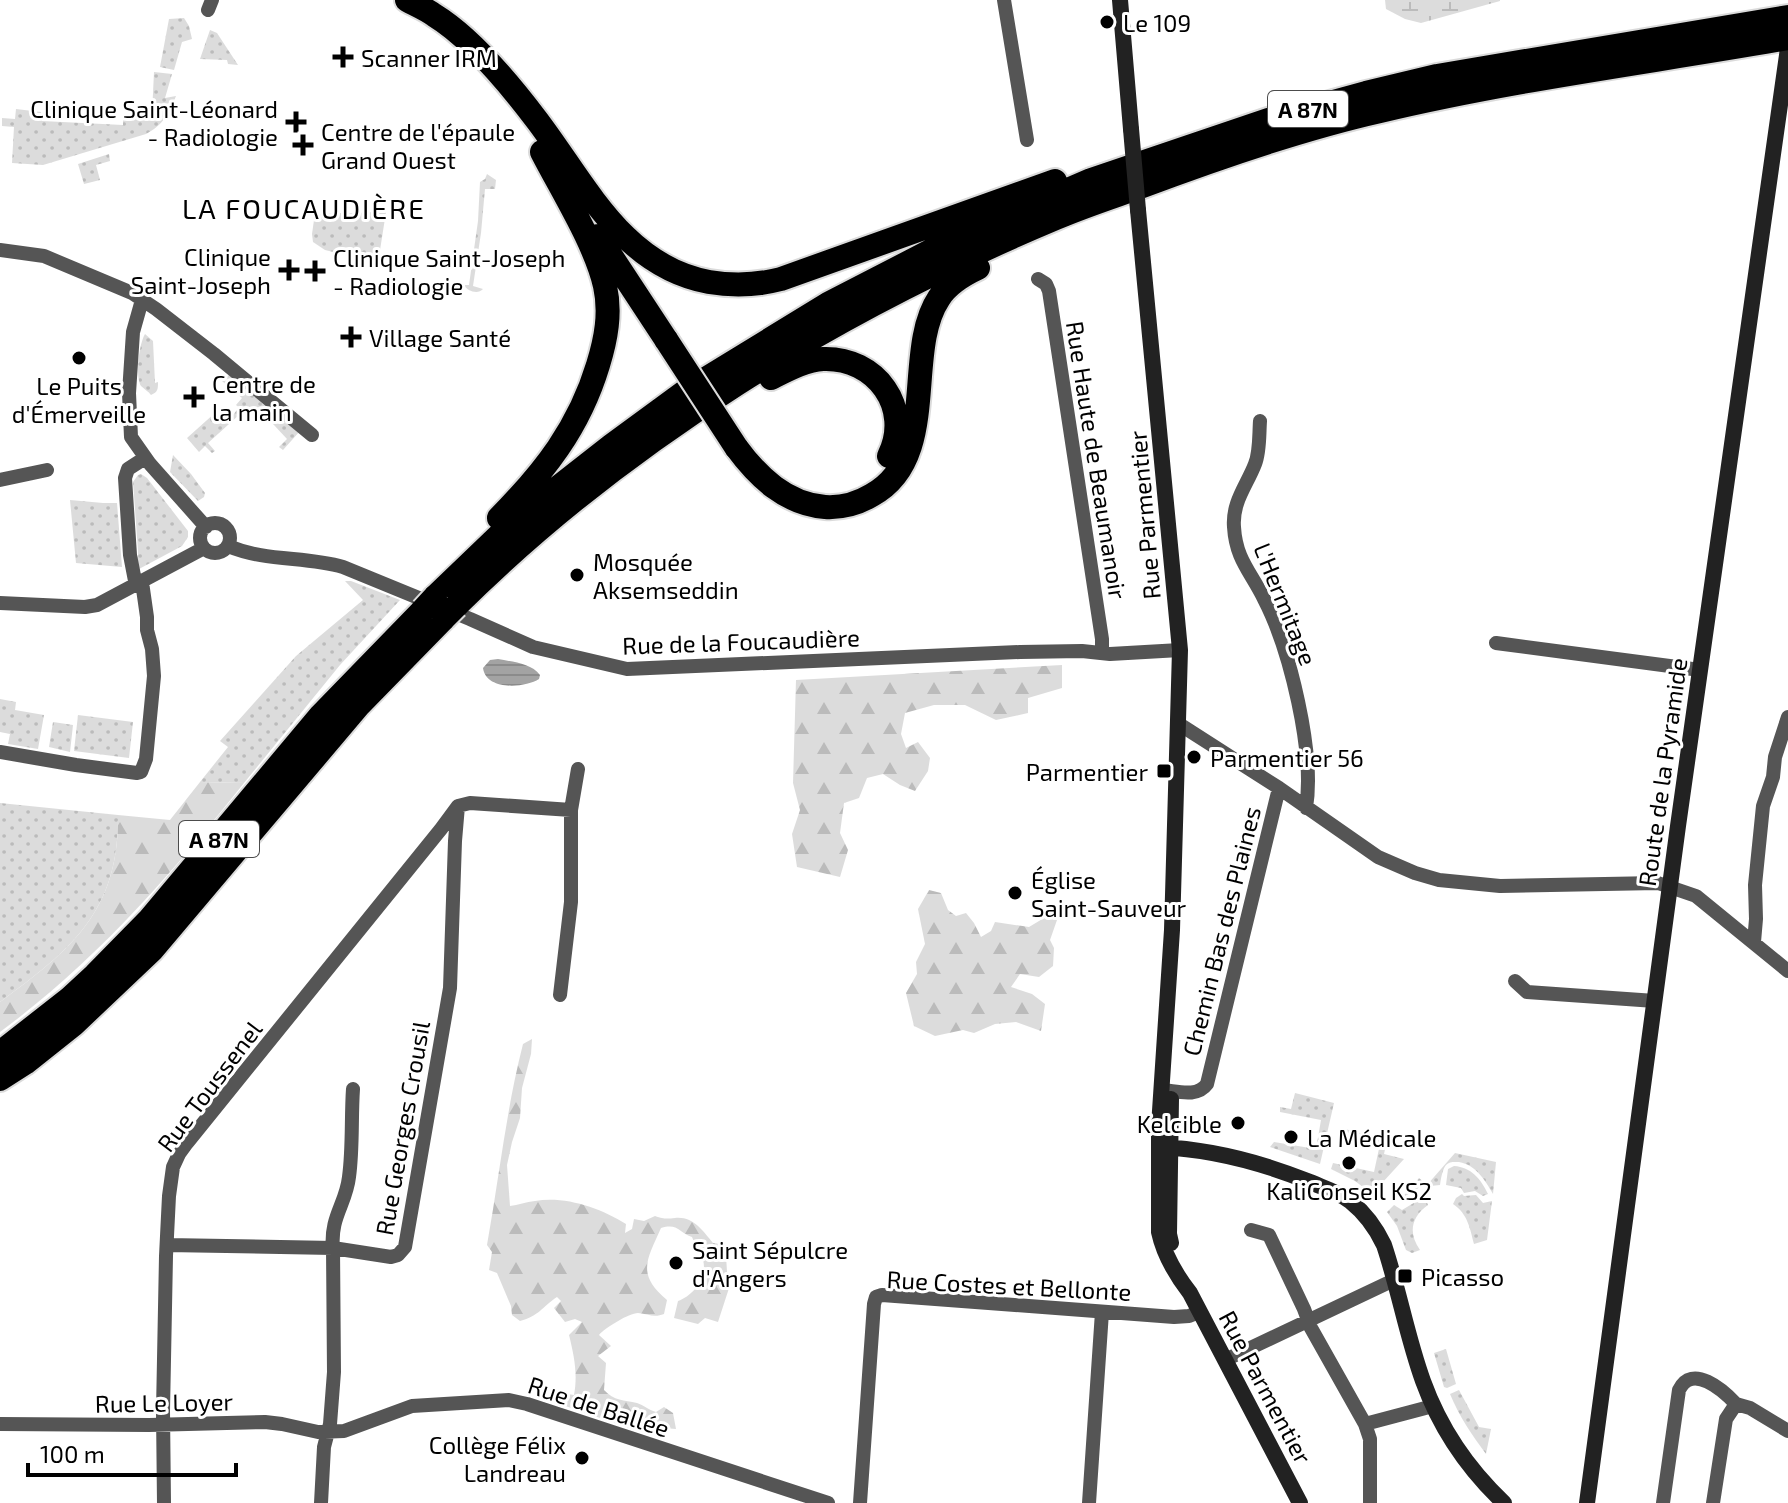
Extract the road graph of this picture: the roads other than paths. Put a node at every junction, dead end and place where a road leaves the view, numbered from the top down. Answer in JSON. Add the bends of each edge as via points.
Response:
{"nodes":[{"id":1,"x":392,"y":0,"type":"edge"},
{"id":2,"x":406,"y":0,"type":"edge"},
{"id":3,"x":1004,"y":0,"type":"edge"},
{"id":4,"x":1120,"y":0,"type":"edge"},
{"id":5,"x":1788,"y":17,"type":"edge"},
{"id":6,"x":1750,"y":34,"type":"junction"},
{"id":7,"x":1788,"y":38,"type":"edge"},
{"id":8,"x":1788,"y":48,"type":"edge"},
{"id":9,"x":468,"y":58,"type":"junction"},
{"id":10,"x":1268,"y":120,"type":"junction"},
{"id":11,"x":1322,"y":127,"type":"junction"},
{"id":12,"x":1027,"y":140,"type":"dead end"},
{"id":13,"x":542,"y":152,"type":"junction"},
{"id":14,"x":0,"y":250,"type":"edge"},
{"id":15,"x":1038,"y":279,"type":"dead end"},
{"id":16,"x":142,"y":300,"type":"junction"},
{"id":17,"x":671,"y":338,"type":"junction"},
{"id":18,"x":1260,"y":421,"type":"dead end"},
{"id":19,"x":312,"y":435,"type":"dead end"},
{"id":20,"x":740,"y":444,"type":"junction"},
{"id":21,"x":145,"y":458,"type":"junction"},
{"id":22,"x":47,"y":470,"type":"dead end"},
{"id":23,"x":0,"y":480,"type":"edge"},
{"id":24,"x":206,"y":527,"type":"junction"},
{"id":25,"x":538,"y":531,"type":"junction"},
{"id":26,"x":228,"y":546,"type":"junction"},
{"id":27,"x":204,"y":548,"type":"junction"},
{"id":28,"x":139,"y":584,"type":"junction"},
{"id":29,"x":0,"y":603,"type":"edge"},
{"id":30,"x":432,"y":605,"type":"junction"},
{"id":31,"x":1496,"y":643,"type":"dead end"},
{"id":32,"x":1180,"y":650,"type":"junction"},
{"id":33,"x":1102,"y":653,"type":"junction"},
{"id":34,"x":1700,"y":670,"type":"junction"},
{"id":35,"x":1788,"y":717,"type":"edge"},
{"id":36,"x":1179,"y":724,"type":"junction"},
{"id":37,"x":0,"y":752,"type":"edge"},
{"id":38,"x":578,"y":769,"type":"dead end"},
{"id":39,"x":1773,"y":777,"type":"junction"},
{"id":40,"x":1788,"y":785,"type":"edge"},
{"id":41,"x":1279,"y":788,"type":"junction"},
{"id":42,"x":458,"y":806,"type":"junction"},
{"id":43,"x":1306,"y":808,"type":"junction"},
{"id":44,"x":571,"y":810,"type":"junction"},
{"id":45,"x":1671,"y":886,"type":"junction"},
{"id":46,"x":1754,"y":942,"type":"junction"},
{"id":47,"x":1788,"y":971,"type":"edge"},
{"id":48,"x":1515,"y":981,"type":"dead end"},
{"id":49,"x":560,"y":995,"type":"dead end"},
{"id":50,"x":1655,"y":1001,"type":"junction"},
{"id":51,"x":0,"y":1053,"type":"edge"},
{"id":52,"x":0,"y":1079,"type":"edge"},
{"id":53,"x":353,"y":1089,"type":"dead end"},
{"id":54,"x":1166,"y":1090,"type":"junction"},
{"id":55,"x":1165,"y":1147,"type":"junction"},
{"id":56,"x":1251,"y":1230,"type":"dead end"},
{"id":57,"x":167,"y":1245,"type":"junction"},
{"id":58,"x":333,"y":1248,"type":"junction"},
{"id":59,"x":1394,"y":1280,"type":"junction"},
{"id":60,"x":1102,"y":1312,"type":"junction"},
{"id":61,"x":1199,"y":1312,"type":"junction"},
{"id":62,"x":1308,"y":1320,"type":"junction"},
{"id":63,"x":1225,"y":1360,"type":"junction"},
{"id":64,"x":1736,"y":1404,"type":"junction"},
{"id":65,"x":1433,"y":1406,"type":"junction"},
{"id":66,"x":0,"y":1424,"type":"edge"},
{"id":67,"x":1365,"y":1424,"type":"junction"},
{"id":68,"x":163,"y":1425,"type":"junction"},
{"id":69,"x":1788,"y":1431,"type":"edge"},
{"id":70,"x":328,"y":1432,"type":"junction"},
{"id":71,"x":164,"y":1503,"type":"edge"},
{"id":72,"x":321,"y":1503,"type":"edge"},
{"id":73,"x":828,"y":1503,"type":"edge"},
{"id":74,"x":860,"y":1503,"type":"edge"},
{"id":75,"x":1089,"y":1503,"type":"edge"},
{"id":76,"x":1300,"y":1503,"type":"edge"},
{"id":77,"x":1370,"y":1503,"type":"edge"},
{"id":78,"x":1504,"y":1503,"type":"edge"},
{"id":79,"x":1587,"y":1503,"type":"edge"},
{"id":80,"x":1663,"y":1503,"type":"edge"},
{"id":81,"x":1713,"y":1503,"type":"edge"}],
"edges":[{"from":1,"to":9,"type":"highway"},
{"from":2,"to":9,"type":"highway"},
{"from":2,"to":10,"type":"highway","via":[[436,15],[488,63],[634,246],[678,273],[719,284],[781,279],[1185,137]]},
{"from":3,"to":12,"type":"street"},
{"from":4,"to":32,"type":"street","name":"Rue Parmentier","bridge":true},
{"from":5,"to":6,"type":"highway","number":"A 87N"},
{"from":6,"to":7,"type":"highway","number":"A 87N"},
{"from":6,"to":10,"type":"highway","number":"A 87N","via":[[1437,76]]},
{"from":6,"to":11,"type":"highway","number":"A 87N"},
{"from":8,"to":34,"type":"street","name":"Route de la Pyramide"},
{"from":9,"to":13,"type":"highway"},
{"from":9,"to":17,"type":"highway","via":[[502,88],[546,145]]},
{"from":10,"to":30,"type":"highway","number":"A 87N","via":[[1091,180],[950,241],[828,304],[686,391],[611,446],[510,525]]},
{"from":11,"to":20,"type":"highway","via":[[1071,225],[949,285],[928,325],[913,435],[890,482],[878,492],[835,507],[795,500],[764,479]]},
{"from":11,"to":25,"type":"highway","number":"A 87N","via":[[1057,217],[849,318],[698,410]]},
{"from":13,"to":17,"type":"highway"},
{"from":13,"to":30,"type":"highway","via":[[602,276],[607,334],[583,408],[566,437]]},
{"from":14,"to":16,"type":"street","via":[[44,256]]},
{"from":15,"to":33,"type":"street","name":"Rue Haute de Beaumanoir","via":[[1049,291]]},
{"from":16,"to":19,"type":"street"},
{"from":16,"to":21,"type":"street","name":"Rue de la Foucaudière","via":[[133,332],[129,422],[131,437]]},
{"from":17,"to":20,"type":"highway"},
{"from":18,"to":43,"type":"street","name":"L'Hermitage","via":[[1256,462],[1239,495],[1234,525],[1240,558],[1265,601],[1291,668],[1306,758]]},
{"from":20,"to":25,"type":"highway","via":[[794,483],[838,492],[863,484],[880,470],[895,444],[897,419],[890,397],[869,373],[835,359],[807,362],[738,397]]},
{"from":21,"to":24,"type":"street","name":"Rue de la Foucaudière"},
{"from":21,"to":28,"type":"street","via":[[128,469],[125,478],[130,555]]},
{"from":22,"to":23,"type":"street"},
{"from":24,"to":26,"type":"street","name":"Rue de la Foucaudière","via":[[225,527]]},
{"from":24,"to":27,"type":"street","via":[[201,536]]},
{"from":25,"to":30,"type":"highway","number":"A 87N","via":[[488,574]]},
{"from":26,"to":27,"type":"street","name":"Rue de la Foucaudière","via":[[214,553]]},
{"from":26,"to":33,"type":"street","name":"Rue de la Foucaudière","via":[[253,555],[343,567],[533,647],[627,669]]},
{"from":27,"to":28,"type":"street","name":"Rue de la Foucaudière"},
{"from":28,"to":29,"type":"street","name":"Rue de la Foucaudière","via":[[91,606]]},
{"from":28,"to":37,"type":"street","via":[[154,676],[141,772]]},
{"from":30,"to":51,"type":"highway","number":"A 87N","via":[[350,667],[272,774],[182,883],[69,999]]},
{"from":30,"to":52,"type":"highway","number":"A 87N","via":[[359,705],[152,950],[74,1024]]},
{"from":31,"to":34,"type":"street"},
{"from":32,"to":33,"type":"street","name":"Rue de la Foucaudière"},
{"from":32,"to":36,"type":"street","name":"Rue Parmentier"},
{"from":34,"to":45,"type":"street","name":"Route de la Pyramide"},
{"from":35,"to":39,"type":"street"},
{"from":36,"to":41,"type":"street"},
{"from":36,"to":54,"type":"street","name":"Rue Parmentier"},
{"from":38,"to":44,"type":"street"},
{"from":39,"to":40,"type":"street"},
{"from":39,"to":46,"type":"street","via":[[1763,806]]},
{"from":41,"to":43,"type":"street"},
{"from":41,"to":54,"type":"street","name":"Chemin Bas des Plaines","via":[[1207,1084],[1200,1092]]},
{"from":42,"to":44,"type":"street"},
{"from":42,"to":57,"type":"street","name":"Rue Toussenel","via":[[179,1154],[171,1180]]},
{"from":42,"to":58,"type":"street","name":"Rue Georges Crousil","via":[[450,988],[405,1247],[398,1255],[383,1258]]},
{"from":43,"to":45,"type":"street","via":[[1378,857],[1439,880],[1500,886]]},
{"from":44,"to":49,"type":"street","via":[[571,902]]},
{"from":45,"to":46,"type":"street","via":[[1696,896]]},
{"from":45,"to":50,"type":"street","name":"Route de la Pyramide"},
{"from":46,"to":47,"type":"street"},
{"from":48,"to":50,"type":"street","via":[[1527,992]]},
{"from":50,"to":79,"type":"street","name":"Route de la Pyramide"},
{"from":53,"to":58,"type":"street","via":[[349,1178],[334,1221]]},
{"from":54,"to":55,"type":"street","name":"Rue Parmentier"},
{"from":55,"to":59,"type":"street","via":[[1267,1167],[1342,1196],[1378,1232]]},
{"from":55,"to":61,"type":"street","name":"Rue Parmentier","via":[[1170,1240]]},
{"from":56,"to":62,"type":"street","via":[[1269,1235]]},
{"from":57,"to":58,"type":"street"},
{"from":57,"to":68,"type":"street","name":"Rue Toussenel"},
{"from":58,"to":70,"type":"street","via":[[334,1372]]},
{"from":59,"to":62,"type":"street"},
{"from":59,"to":65,"type":"street"},
{"from":60,"to":61,"type":"street","name":"Rue Costes et Bellonte","via":[[1174,1317]]},
{"from":60,"to":74,"type":"street","name":"Rue Costes et Bellonte","via":[[876,1297]]},
{"from":60,"to":75,"type":"street"},
{"from":61,"to":63,"type":"street","name":"Rue Parmentier"},
{"from":62,"to":63,"type":"street"},
{"from":62,"to":67,"type":"street"},
{"from":63,"to":76,"type":"street","name":"Rue Parmentier"},
{"from":64,"to":69,"type":"street"},
{"from":64,"to":80,"type":"street","via":[[1699,1378],[1683,1383]]},
{"from":64,"to":81,"type":"street","via":[[1726,1419]]},
{"from":65,"to":67,"type":"street"},
{"from":65,"to":78,"type":"street","via":[[1466,1461]]},
{"from":66,"to":68,"type":"street","name":"Rue Le Loyer"},
{"from":67,"to":77,"type":"street","via":[[1370,1439]]},
{"from":68,"to":70,"type":"street","name":"Rue Le Loyer","via":[[265,1422]]},
{"from":68,"to":71,"type":"street","name":"Rue Toussenel"},
{"from":70,"to":72,"type":"street"},
{"from":70,"to":73,"type":"street","name":"Rue de Ballée","via":[[412,1406],[509,1400]]}]}
